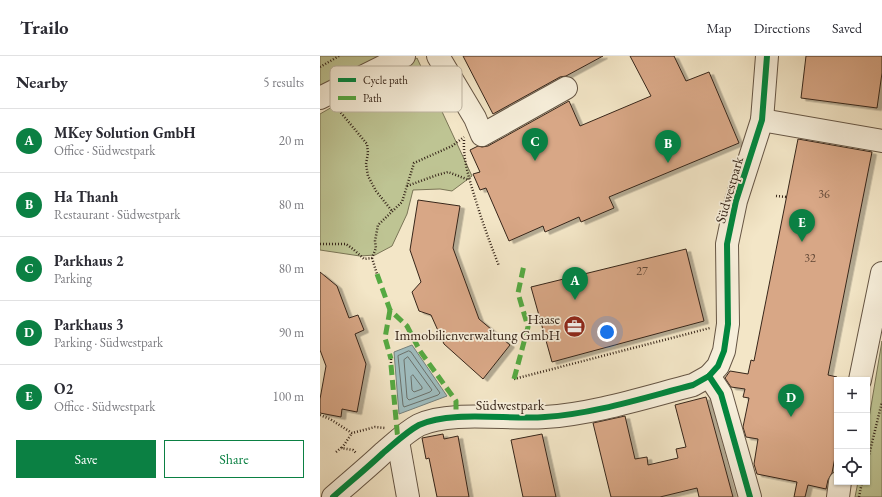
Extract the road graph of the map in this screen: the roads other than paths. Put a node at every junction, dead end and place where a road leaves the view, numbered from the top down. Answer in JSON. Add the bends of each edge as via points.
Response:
{"nodes":[{"id":1,"x":404,"y":56,"type":"edge"},
{"id":2,"x":438,"y":56,"type":"edge"},
{"id":3,"x":767,"y":56,"type":"edge"},
{"id":4,"x":384,"y":66,"type":"edge"},
{"id":5,"x":443,"y":66,"type":"edge"},
{"id":6,"x":566,"y":88,"type":"dead end"},
{"id":7,"x":462,"y":105,"type":"edge"},
{"id":8,"x":762,"y":120,"type":"junction"},
{"id":9,"x":882,"y":141,"type":"edge"},
{"id":10,"x":882,"y":273,"type":"edge"},
{"id":11,"x":709,"y":376,"type":"junction"},
{"id":12,"x":861,"y":377,"type":"edge"},
{"id":13,"x":394,"y":434,"type":"junction"},
{"id":14,"x":840,"y":485,"type":"edge"},
{"id":15,"x":333,"y":497,"type":"edge"},
{"id":16,"x":408,"y":497,"type":"edge"},
{"id":17,"x":750,"y":497,"type":"edge"},
{"id":18,"x":838,"y":497,"type":"edge"}],
"edges":[{"from":1,"to":4,"type":"street"},
{"from":2,"to":5,"type":"street"},
{"from":3,"to":8,"type":"street","name":"Südwestpark"},
{"from":6,"to":7,"type":"street","via":[[476,133]]},
{"from":8,"to":9,"type":"street"},
{"from":8,"to":11,"type":"street","name":"Südwestpark","via":[[736,201],[727,244],[728,324],[724,351],[718,366]]},
{"from":10,"to":12,"type":"street"},
{"from":11,"to":13,"type":"street","name":"Südwestpark","via":[[693,385],[579,413],[546,418],[482,417],[436,420],[409,432]]},
{"from":11,"to":17,"type":"street","via":[[722,394]]},
{"from":13,"to":15,"type":"street","name":"Südwestpark"},
{"from":13,"to":16,"type":"street"},
{"from":14,"to":18,"type":"street"}]}
